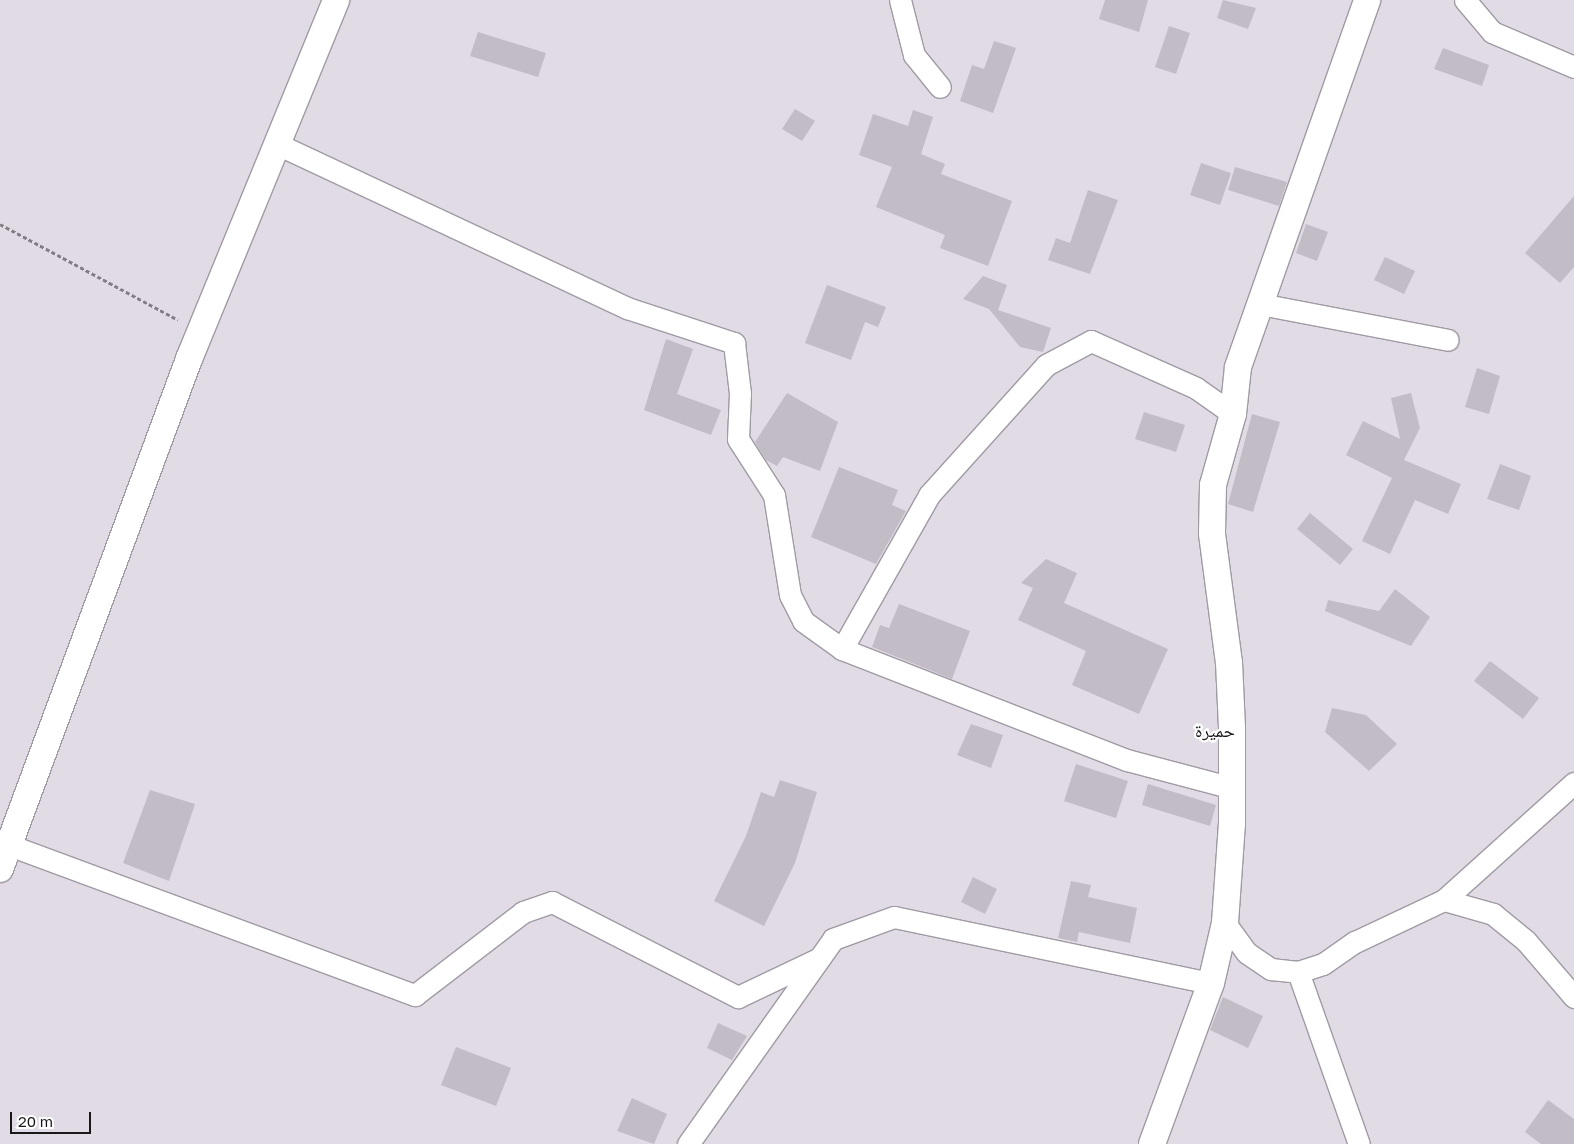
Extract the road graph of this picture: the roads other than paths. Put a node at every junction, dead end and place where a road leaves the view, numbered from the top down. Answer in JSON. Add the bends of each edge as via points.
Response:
{"nodes":[{"id":1,"x":336,"y":0,"type":"edge"},
{"id":2,"x":900,"y":0,"type":"edge"},
{"id":3,"x":1367,"y":0,"type":"edge"},
{"id":4,"x":1465,"y":0,"type":"edge"},
{"id":5,"x":1574,"y":66,"type":"edge"},
{"id":6,"x":940,"y":87,"type":"dead end"},
{"id":7,"x":277,"y":144,"type":"junction"},
{"id":8,"x":1260,"y":304,"type":"junction"},
{"id":9,"x":1448,"y":340,"type":"dead end"},
{"id":10,"x":1233,"y":414,"type":"junction"},
{"id":11,"x":842,"y":650,"type":"junction"},
{"id":12,"x":1574,"y":783,"type":"edge"},
{"id":13,"x":1232,"y":788,"type":"junction"},
{"id":14,"x":4,"y":857,"type":"edge"},
{"id":15,"x":1444,"y":900,"type":"junction"},
{"id":16,"x":1225,"y":923,"type":"junction"},
{"id":17,"x":818,"y":960,"type":"junction"},
{"id":18,"x":1298,"y":972,"type":"junction"},
{"id":19,"x":1210,"y":983,"type":"junction"},
{"id":20,"x":1574,"y":997,"type":"edge"},
{"id":21,"x":688,"y":1144,"type":"edge"},
{"id":22,"x":1152,"y":1144,"type":"edge"},
{"id":23,"x":1359,"y":1144,"type":"edge"}],
"edges":[{"from":1,"to":7,"type":"street"},
{"from":2,"to":6,"type":"street","via":[[914,55]]},
{"from":3,"to":8,"type":"street"},
{"from":4,"to":5,"type":"street","via":[[1492,32]]},
{"from":7,"to":11,"type":"street","via":[[627,308],[734,342],[740,393],[738,439],[774,495],[790,595],[804,621]]},
{"from":7,"to":14,"type":"street","via":[[200,332]]},
{"from":8,"to":9,"type":"street"},
{"from":8,"to":10,"type":"street","via":[[1238,367]]},
{"from":10,"to":11,"type":"street","via":[[1196,388],[1091,341],[1046,365],[928,496]]},
{"from":10,"to":13,"type":"street","via":[[1214,485],[1212,533],[1229,663]]},
{"from":11,"to":13,"type":"street","via":[[1127,760]]},
{"from":12,"to":15,"type":"street"},
{"from":13,"to":16,"type":"street"},
{"from":14,"to":17,"type":"street","via":[[415,995],[522,912],[552,902],[738,997]]},
{"from":15,"to":18,"type":"street","via":[[1355,942],[1323,964]]},
{"from":15,"to":20,"type":"street","via":[[1494,914],[1526,942]]},
{"from":16,"to":18,"type":"street","via":[[1247,953],[1271,969]]},
{"from":16,"to":19,"type":"street"},
{"from":17,"to":19,"type":"street","via":[[833,938],[894,917]]},
{"from":17,"to":21,"type":"street"},
{"from":18,"to":23,"type":"street"},
{"from":19,"to":22,"type":"street"}]}
